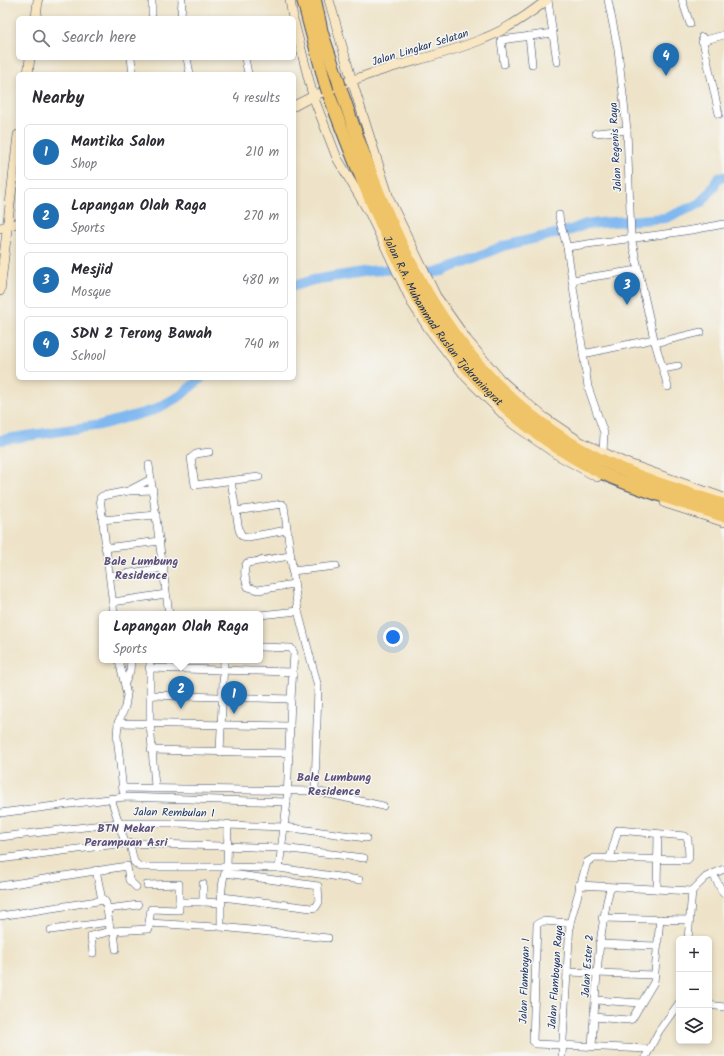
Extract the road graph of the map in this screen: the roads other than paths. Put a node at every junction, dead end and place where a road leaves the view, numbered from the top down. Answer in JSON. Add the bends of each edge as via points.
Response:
{"nodes":[{"id":1,"x":38,"y":0,"type":"edge"},
{"id":2,"x":152,"y":0,"type":"edge"},
{"id":3,"x":182,"y":0,"type":"edge"},
{"id":4,"x":290,"y":0,"type":"edge"},
{"id":5,"x":303,"y":0,"type":"edge"},
{"id":6,"x":315,"y":0,"type":"edge"},
{"id":7,"x":329,"y":0,"type":"edge"},
{"id":8,"x":547,"y":0,"type":"edge"},
{"id":9,"x":608,"y":0,"type":"edge"},
{"id":10,"x":682,"y":0,"type":"edge"},
{"id":11,"x":152,"y":14,"type":"dead end"},
{"id":12,"x":36,"y":16,"type":"edge"},
{"id":13,"x":181,"y":16,"type":"edge"},
{"id":14,"x":293,"y":16,"type":"edge"},
{"id":15,"x":690,"y":24,"type":"dead end"},
{"id":16,"x":296,"y":30,"type":"edge"},
{"id":17,"x":553,"y":33,"type":"junction"},
{"id":18,"x":724,"y":35,"type":"edge"},
{"id":19,"x":529,"y":36,"type":"junction"},
{"id":20,"x":30,"y":60,"type":"edge"},
{"id":21,"x":131,"y":60,"type":"edge"},
{"id":22,"x":187,"y":60,"type":"edge"},
{"id":23,"x":245,"y":60,"type":"edge"},
{"id":24,"x":557,"y":62,"type":"dead end"},
{"id":25,"x":504,"y":64,"type":"dead end"},
{"id":26,"x":532,"y":64,"type":"dead end"},
{"id":27,"x":28,"y":72,"type":"edge"},
{"id":28,"x":133,"y":72,"type":"edge"},
{"id":29,"x":190,"y":72,"type":"edge"},
{"id":30,"x":248,"y":72,"type":"edge"},
{"id":31,"x":352,"y":81,"type":"junction"},
{"id":32,"x":313,"y":96,"type":"junction"},
{"id":33,"x":296,"y":105,"type":"edge"},
{"id":34,"x":719,"y":114,"type":"dead end"},
{"id":35,"x":627,"y":130,"type":"junction"},
{"id":36,"x":596,"y":133,"type":"dead end"},
{"id":37,"x":16,"y":150,"type":"edge"},
{"id":38,"x":559,"y":215,"type":"dead end"},
{"id":39,"x":16,"y":224,"type":"edge"},
{"id":40,"x":724,"y":224,"type":"edge"},
{"id":41,"x":5,"y":231,"type":"edge"},
{"id":42,"x":630,"y":237,"type":"junction"},
{"id":43,"x":567,"y":247,"type":"junction"},
{"id":44,"x":409,"y":269,"type":"junction"},
{"id":45,"x":638,"y":270,"type":"junction"},
{"id":46,"x":572,"y":280,"type":"junction"},
{"id":47,"x":0,"y":291,"type":"edge"},
{"id":48,"x":415,"y":301,"type":"junction"},
{"id":49,"x":701,"y":332,"type":"dead end"},
{"id":50,"x":654,"y":341,"type":"junction"},
{"id":51,"x":584,"y":353,"type":"junction"},
{"id":52,"x":678,"y":366,"type":"dead end"},
{"id":53,"x":663,"y":369,"type":"junction"},
{"id":54,"x":668,"y":387,"type":"dead end"},
{"id":55,"x":209,"y":452,"type":"dead end"},
{"id":56,"x":603,"y":453,"type":"junction"},
{"id":57,"x":149,"y":465,"type":"dead end"},
{"id":58,"x":259,"y":478,"type":"dead end"},
{"id":59,"x":151,"y":479,"type":"junction"},
{"id":60,"x":231,"y":481,"type":"junction"},
{"id":61,"x":128,"y":490,"type":"junction"},
{"id":62,"x":153,"y":490,"type":"junction"},
{"id":63,"x":724,"y":498,"type":"edge"},
{"id":64,"x":724,"y":505,"type":"edge"},
{"id":65,"x":236,"y":511,"type":"junction"},
{"id":66,"x":156,"y":515,"type":"junction"},
{"id":67,"x":724,"y":516,"type":"edge"},
{"id":68,"x":102,"y":520,"type":"junction"},
{"id":69,"x":724,"y":522,"type":"edge"},
{"id":70,"x":287,"y":530,"type":"junction"},
{"id":71,"x":160,"y":541,"type":"junction"},
{"id":72,"x":105,"y":548,"type":"junction"},
{"id":73,"x":290,"y":556,"type":"junction"},
{"id":74,"x":336,"y":566,"type":"dead end"},
{"id":75,"x":164,"y":568,"type":"junction"},
{"id":76,"x":292,"y":571,"type":"junction"},
{"id":77,"x":110,"y":576,"type":"junction"},
{"id":78,"x":294,"y":584,"type":"junction"},
{"id":79,"x":166,"y":594,"type":"junction"},
{"id":80,"x":113,"y":602,"type":"junction"},
{"id":81,"x":298,"y":610,"type":"junction"},
{"id":82,"x":114,"y":611,"type":"edge"},
{"id":83,"x":169,"y":611,"type":"edge"},
{"id":84,"x":263,"y":615,"type":"edge"},
{"id":85,"x":263,"y":647,"type":"edge"},
{"id":86,"x":120,"y":663,"type":"edge"},
{"id":87,"x":131,"y":663,"type":"edge"},
{"id":88,"x":150,"y":663,"type":"edge"},
{"id":89,"x":224,"y":663,"type":"edge"},
{"id":90,"x":149,"y":668,"type":"junction"},
{"id":91,"x":223,"y":670,"type":"junction"},
{"id":92,"x":292,"y":672,"type":"junction"},
{"id":93,"x":125,"y":682,"type":"junction"},
{"id":94,"x":150,"y":695,"type":"junction"},
{"id":95,"x":223,"y":696,"type":"junction"},
{"id":96,"x":290,"y":699,"type":"junction"},
{"id":97,"x":118,"y":723,"type":"junction"},
{"id":98,"x":150,"y":723,"type":"junction"},
{"id":99,"x":221,"y":724,"type":"junction"},
{"id":100,"x":290,"y":726,"type":"junction"},
{"id":101,"x":151,"y":750,"type":"junction"},
{"id":102,"x":220,"y":752,"type":"junction"},
{"id":103,"x":289,"y":753,"type":"junction"},
{"id":104,"x":155,"y":787,"type":"junction"},
{"id":105,"x":123,"y":788,"type":"junction"},
{"id":106,"x":288,"y":791,"type":"junction"},
{"id":107,"x":315,"y":791,"type":"junction"},
{"id":108,"x":124,"y":797,"type":"junction"},
{"id":109,"x":111,"y":798,"type":"junction"},
{"id":110,"x":287,"y":802,"type":"junction"},
{"id":111,"x":383,"y":806,"type":"dead end"},
{"id":112,"x":0,"y":813,"type":"edge"},
{"id":113,"x":119,"y":823,"type":"junction"},
{"id":114,"x":228,"y":824,"type":"junction"},
{"id":115,"x":285,"y":827,"type":"junction"},
{"id":116,"x":658,"y":834,"type":"junction"},
{"id":117,"x":0,"y":837,"type":"edge"},
{"id":118,"x":366,"y":838,"type":"dead end"},
{"id":119,"x":128,"y":844,"type":"junction"},
{"id":120,"x":228,"y":846,"type":"junction"},
{"id":121,"x":282,"y":848,"type":"junction"},
{"id":122,"x":0,"y":858,"type":"edge"},
{"id":123,"x":364,"y":858,"type":"dead end"},
{"id":124,"x":610,"y":858,"type":"junction"},
{"id":125,"x":659,"y":860,"type":"junction"},
{"id":126,"x":227,"y":867,"type":"junction"},
{"id":127,"x":279,"y":868,"type":"junction"},
{"id":128,"x":724,"y":869,"type":"edge"},
{"id":129,"x":96,"y":870,"type":"junction"},
{"id":130,"x":710,"y":876,"type":"junction"},
{"id":131,"x":359,"y":880,"type":"dead end"},
{"id":132,"x":203,"y":884,"type":"dead end"},
{"id":133,"x":147,"y":885,"type":"dead end"},
{"id":134,"x":579,"y":885,"type":"junction"},
{"id":135,"x":0,"y":886,"type":"edge"},
{"id":136,"x":136,"y":887,"type":"dead end"},
{"id":137,"x":610,"y":888,"type":"junction"},
{"id":138,"x":657,"y":889,"type":"junction"},
{"id":139,"x":692,"y":891,"type":"junction"},
{"id":140,"x":723,"y":893,"type":"dead end"},
{"id":141,"x":102,"y":900,"type":"junction"},
{"id":142,"x":222,"y":900,"type":"junction"},
{"id":143,"x":179,"y":902,"type":"junction"},
{"id":144,"x":204,"y":902,"type":"junction"},
{"id":145,"x":138,"y":905,"type":"dead end"},
{"id":146,"x":107,"y":909,"type":"junction"},
{"id":147,"x":0,"y":916,"type":"edge"},
{"id":148,"x":602,"y":918,"type":"junction"},
{"id":149,"x":660,"y":919,"type":"junction"},
{"id":150,"x":689,"y":920,"type":"junction"},
{"id":151,"x":109,"y":922,"type":"junction"},
{"id":152,"x":149,"y":923,"type":"junction"},
{"id":153,"x":570,"y":923,"type":"junction"},
{"id":154,"x":215,"y":927,"type":"dead end"},
{"id":155,"x":51,"y":930,"type":"dead end"},
{"id":156,"x":113,"y":932,"type":"junction"},
{"id":157,"x":688,"y":936,"type":"edge"},
{"id":158,"x":328,"y":938,"type":"dead end"},
{"id":159,"x":599,"y":944,"type":"junction"},
{"id":160,"x":657,"y":946,"type":"junction"},
{"id":161,"x":116,"y":950,"type":"dead end"},
{"id":162,"x":93,"y":953,"type":"dead end"},
{"id":163,"x":567,"y":972,"type":"junction"},
{"id":164,"x":596,"y":972,"type":"junction"},
{"id":165,"x":654,"y":975,"type":"junction"},
{"id":166,"x":595,"y":1000,"type":"junction"},
{"id":167,"x":641,"y":1003,"type":"junction"},
{"id":168,"x":712,"y":1006,"type":"edge"},
{"id":169,"x":724,"y":1007,"type":"edge"},
{"id":170,"x":676,"y":1008,"type":"edge"},
{"id":171,"x":594,"y":1017,"type":"junction"},
{"id":172,"x":562,"y":1045,"type":"junction"},
{"id":173,"x":592,"y":1046,"type":"junction"},
{"id":174,"x":647,"y":1053,"type":"edge"},
{"id":175,"x":562,"y":1056,"type":"edge"}],
"edges":[{"from":1,"to":12,"type":"street"},
{"from":2,"to":11,"type":"street"},
{"from":3,"to":13,"type":"street"},
{"from":4,"to":14,"type":"street"},
{"from":5,"to":44,"type":"highway","name":"Jalan R.A. Muhammad Ruslan Tjakraningrat","via":[[326,87],[368,196]]},
{"from":6,"to":44,"type":"highway","name":"Jalan R.A. Muhammad Ruslan Tjakraningrat","via":[[322,33],[339,84]]},
{"from":7,"to":31,"type":"street","name":"Jalan R.A. Muhammad Ruslan Tjakraningrat"},
{"from":8,"to":17,"type":"street"},
{"from":8,"to":31,"type":"street","name":"Jalan Lingkar Selatan","via":[[486,38]]},
{"from":9,"to":35,"type":"street","name":"Jalan Regenis Raya","via":[[618,50]]},
{"from":10,"to":15,"type":"street"},
{"from":16,"to":32,"type":"street","name":"Jalan R.A. Muhammad Ruslan Tjakraningrat"},
{"from":17,"to":19,"type":"street"},
{"from":17,"to":24,"type":"street"},
{"from":18,"to":34,"type":"street","via":[[702,39]]},
{"from":19,"to":25,"type":"street","via":[[500,40]]},
{"from":19,"to":26,"type":"street"},
{"from":20,"to":27,"type":"street"},
{"from":21,"to":28,"type":"street"},
{"from":22,"to":29,"type":"street"},
{"from":23,"to":30,"type":"street"},
{"from":31,"to":32,"type":"street","name":"Jalan Lingkar Selatan"},
{"from":31,"to":44,"type":"street","name":"Jalan R.A. Muhammad Ruslan Tjakraningrat"},
{"from":32,"to":33,"type":"street","name":"Jalan Lingkar Selatan"},
{"from":32,"to":44,"type":"street","name":"Jalan R.A. Muhammad Ruslan Tjakraningrat","via":[[337,158],[370,214]]},
{"from":35,"to":36,"type":"street"},
{"from":35,"to":42,"type":"street","name":"Jalan Regenis Raya"},
{"from":37,"to":41,"type":"street"},
{"from":38,"to":43,"type":"street"},
{"from":39,"to":41,"type":"street"},
{"from":40,"to":42,"type":"street","via":[[689,232]]},
{"from":41,"to":47,"type":"street"},
{"from":42,"to":43,"type":"street"},
{"from":42,"to":45,"type":"street","name":"Jalan Regenis Raya"},
{"from":43,"to":46,"type":"street"},
{"from":44,"to":48,"type":"highway","name":"Jalan R.A. Muhammad Ruslan Tjakraningrat"},
{"from":44,"to":56,"type":"street","name":"Jalan R.A. Muhammad Ruslan Tjakraningrat","via":[[500,379],[545,418],[579,441]]},
{"from":44,"to":64,"type":"highway","name":"Jalan R.A. Muhammad Ruslan Tjakraningrat","via":[[442,319],[475,361],[520,407],[541,424],[594,456],[626,471]]},
{"from":45,"to":46,"type":"street"},
{"from":45,"to":50,"type":"street","name":"Jalan Regenis Raya"},
{"from":46,"to":51,"type":"street"},
{"from":48,"to":67,"type":"highway","name":"Jalan R.A. Muhammad Ruslan Tjakraningrat","via":[[466,368],[489,393],[556,447],[613,478]]},
{"from":48,"to":69,"type":"street","name":"Jalan R.A. Muhammad Ruslan Tjakraningrat","via":[[446,352],[466,377],[513,424],[578,468],[641,495]]},
{"from":49,"to":50,"type":"street"},
{"from":50,"to":51,"type":"street"},
{"from":50,"to":53,"type":"street","name":"Jalan Regenis Raya"},
{"from":51,"to":56,"type":"street","via":[[588,387],[604,433]]},
{"from":52,"to":53,"type":"street"},
{"from":53,"to":54,"type":"street","name":"Jalan Regenis Raya"},
{"from":55,"to":60,"type":"street","via":[[191,458],[194,484]]},
{"from":56,"to":63,"type":"street","name":"Jalan R.A. Muhammad Ruslan Tjakraningrat"},
{"from":57,"to":59,"type":"street"},
{"from":58,"to":60,"type":"street"},
{"from":59,"to":61,"type":"street"},
{"from":59,"to":62,"type":"street"},
{"from":60,"to":65,"type":"street"},
{"from":61,"to":62,"type":"street"},
{"from":61,"to":68,"type":"street","via":[[100,497]]},
{"from":62,"to":66,"type":"street"},
{"from":65,"to":70,"type":"street","via":[[240,533],[244,537]]},
{"from":65,"to":70,"type":"street","via":[[282,504]]},
{"from":66,"to":68,"type":"street"},
{"from":66,"to":71,"type":"street"},
{"from":68,"to":72,"type":"street"},
{"from":70,"to":73,"type":"street"},
{"from":71,"to":72,"type":"street"},
{"from":71,"to":75,"type":"street"},
{"from":72,"to":77,"type":"street"},
{"from":73,"to":76,"type":"street"},
{"from":73,"to":78,"type":"street","via":[[247,563],[246,584],[254,590]]},
{"from":74,"to":76,"type":"street"},
{"from":75,"to":77,"type":"street"},
{"from":75,"to":79,"type":"street"},
{"from":76,"to":78,"type":"street"},
{"from":77,"to":80,"type":"street"},
{"from":78,"to":81,"type":"street"},
{"from":79,"to":80,"type":"street"},
{"from":79,"to":83,"type":"street"},
{"from":80,"to":82,"type":"street"},
{"from":81,"to":84,"type":"street"},
{"from":81,"to":107,"type":"street","via":[[318,687]]},
{"from":85,"to":92,"type":"street","via":[[293,650]]},
{"from":86,"to":93,"type":"street"},
{"from":87,"to":93,"type":"street"},
{"from":88,"to":90,"type":"street"},
{"from":89,"to":91,"type":"street"},
{"from":90,"to":91,"type":"street"},
{"from":90,"to":94,"type":"street"},
{"from":91,"to":92,"type":"street"},
{"from":91,"to":95,"type":"street"},
{"from":92,"to":96,"type":"street"},
{"from":93,"to":97,"type":"street","via":[[127,700]]},
{"from":94,"to":95,"type":"street"},
{"from":94,"to":98,"type":"street"},
{"from":95,"to":96,"type":"street"},
{"from":95,"to":99,"type":"street"},
{"from":96,"to":100,"type":"street"},
{"from":97,"to":98,"type":"street"},
{"from":97,"to":105,"type":"street"},
{"from":98,"to":99,"type":"street"},
{"from":98,"to":101,"type":"street"},
{"from":99,"to":100,"type":"street"},
{"from":99,"to":102,"type":"street"},
{"from":100,"to":103,"type":"street"},
{"from":101,"to":102,"type":"street"},
{"from":101,"to":104,"type":"street"},
{"from":102,"to":103,"type":"street"},
{"from":103,"to":106,"type":"street"},
{"from":104,"to":105,"type":"street"},
{"from":104,"to":106,"type":"street"},
{"from":105,"to":108,"type":"street"},
{"from":106,"to":107,"type":"street"},
{"from":106,"to":110,"type":"street"},
{"from":107,"to":111,"type":"street"},
{"from":108,"to":109,"type":"street"},
{"from":108,"to":110,"type":"street"},
{"from":109,"to":112,"type":"street"},
{"from":109,"to":113,"type":"street"},
{"from":110,"to":115,"type":"street"},
{"from":113,"to":114,"type":"street","name":"Jalan Rembulan 1"},
{"from":113,"to":117,"type":"street","name":"Jalan Rembulan 1"},
{"from":113,"to":119,"type":"street"},
{"from":114,"to":115,"type":"street","name":"Jalan Rembulan 1"},
{"from":114,"to":120,"type":"street"},
{"from":115,"to":118,"type":"street","name":"Jalan Rembulan 1"},
{"from":115,"to":121,"type":"street"},
{"from":116,"to":124,"type":"street","via":[[617,830]]},
{"from":116,"to":125,"type":"street"},
{"from":116,"to":125,"type":"street","via":[[687,837],[689,858]]},
{"from":119,"to":120,"type":"street"},
{"from":119,"to":122,"type":"street"},
{"from":119,"to":126,"type":"street","via":[[134,862],[140,867]]},
{"from":120,"to":121,"type":"street"},
{"from":120,"to":126,"type":"street"},
{"from":121,"to":123,"type":"street"},
{"from":121,"to":127,"type":"street"},
{"from":124,"to":125,"type":"street"},
{"from":124,"to":134,"type":"street","name":"Jalan Flamboyan Raya","via":[[594,858],[587,862]]},
{"from":125,"to":138,"type":"street"},
{"from":126,"to":127,"type":"street"},
{"from":127,"to":131,"type":"street"},
{"from":128,"to":130,"type":"street"},
{"from":129,"to":135,"type":"street"},
{"from":129,"to":136,"type":"street","via":[[128,866],[129,880]]},
{"from":129,"to":141,"type":"street"},
{"from":130,"to":139,"type":"street"},
{"from":130,"to":140,"type":"street"},
{"from":132,"to":144,"type":"street"},
{"from":133,"to":143,"type":"street","via":[[179,884]]},
{"from":134,"to":137,"type":"street"},
{"from":134,"to":153,"type":"street","name":"Jalan Flamboyan Raya"},
{"from":137,"to":138,"type":"street"},
{"from":137,"to":148,"type":"street","name":"Jalan Ester 2"},
{"from":138,"to":139,"type":"street"},
{"from":139,"to":150,"type":"street"},
{"from":141,"to":146,"type":"street","via":[[106,901]]},
{"from":141,"to":147,"type":"street"},
{"from":142,"to":142,"type":"street","via":[[311,908],[318,905],[320,890],[317,886],[228,873],[224,875]]},
{"from":142,"to":144,"type":"street"},
{"from":142,"to":158,"type":"street","via":[[222,929]]},
{"from":143,"to":144,"type":"street"},
{"from":143,"to":152,"type":"street","via":[[179,910],[151,909]]},
{"from":145,"to":146,"type":"street"},
{"from":146,"to":151,"type":"street"},
{"from":148,"to":149,"type":"street"},
{"from":148,"to":159,"type":"street","name":"Jalan Ester 2"},
{"from":149,"to":150,"type":"street"},
{"from":149,"to":160,"type":"street"},
{"from":150,"to":157,"type":"street"},
{"from":151,"to":155,"type":"street"},
{"from":151,"to":156,"type":"street"},
{"from":152,"to":154,"type":"street"},
{"from":152,"to":156,"type":"street","via":[[149,928]]},
{"from":153,"to":163,"type":"street","name":"Jalan Flamboyan Raya"},
{"from":153,"to":172,"type":"street","name":"Jalan Flamboyan 1","via":[[539,921],[537,924],[532,1040]]},
{"from":156,"to":161,"type":"street"},
{"from":156,"to":162,"type":"street","via":[[91,936]]},
{"from":159,"to":160,"type":"street"},
{"from":159,"to":164,"type":"street","name":"Jalan Ester 2"},
{"from":160,"to":165,"type":"street"},
{"from":163,"to":164,"type":"street"},
{"from":163,"to":172,"type":"street","name":"Jalan Flamboyan Raya"},
{"from":164,"to":165,"type":"street"},
{"from":164,"to":166,"type":"street","name":"Jalan Ester 2"},
{"from":165,"to":167,"type":"street","via":[[653,984]]},
{"from":166,"to":167,"type":"street"},
{"from":166,"to":171,"type":"street","name":"Jalan Ester 2"},
{"from":167,"to":171,"type":"street","via":[[630,1020]]},
{"from":168,"to":169,"type":"street"},
{"from":170,"to":174,"type":"street"},
{"from":171,"to":173,"type":"street","name":"Jalan Ester 2"},
{"from":172,"to":173,"type":"street"},
{"from":172,"to":175,"type":"street","name":"Jalan Flamboyan Raya"},
{"from":173,"to":174,"type":"street"}]}
